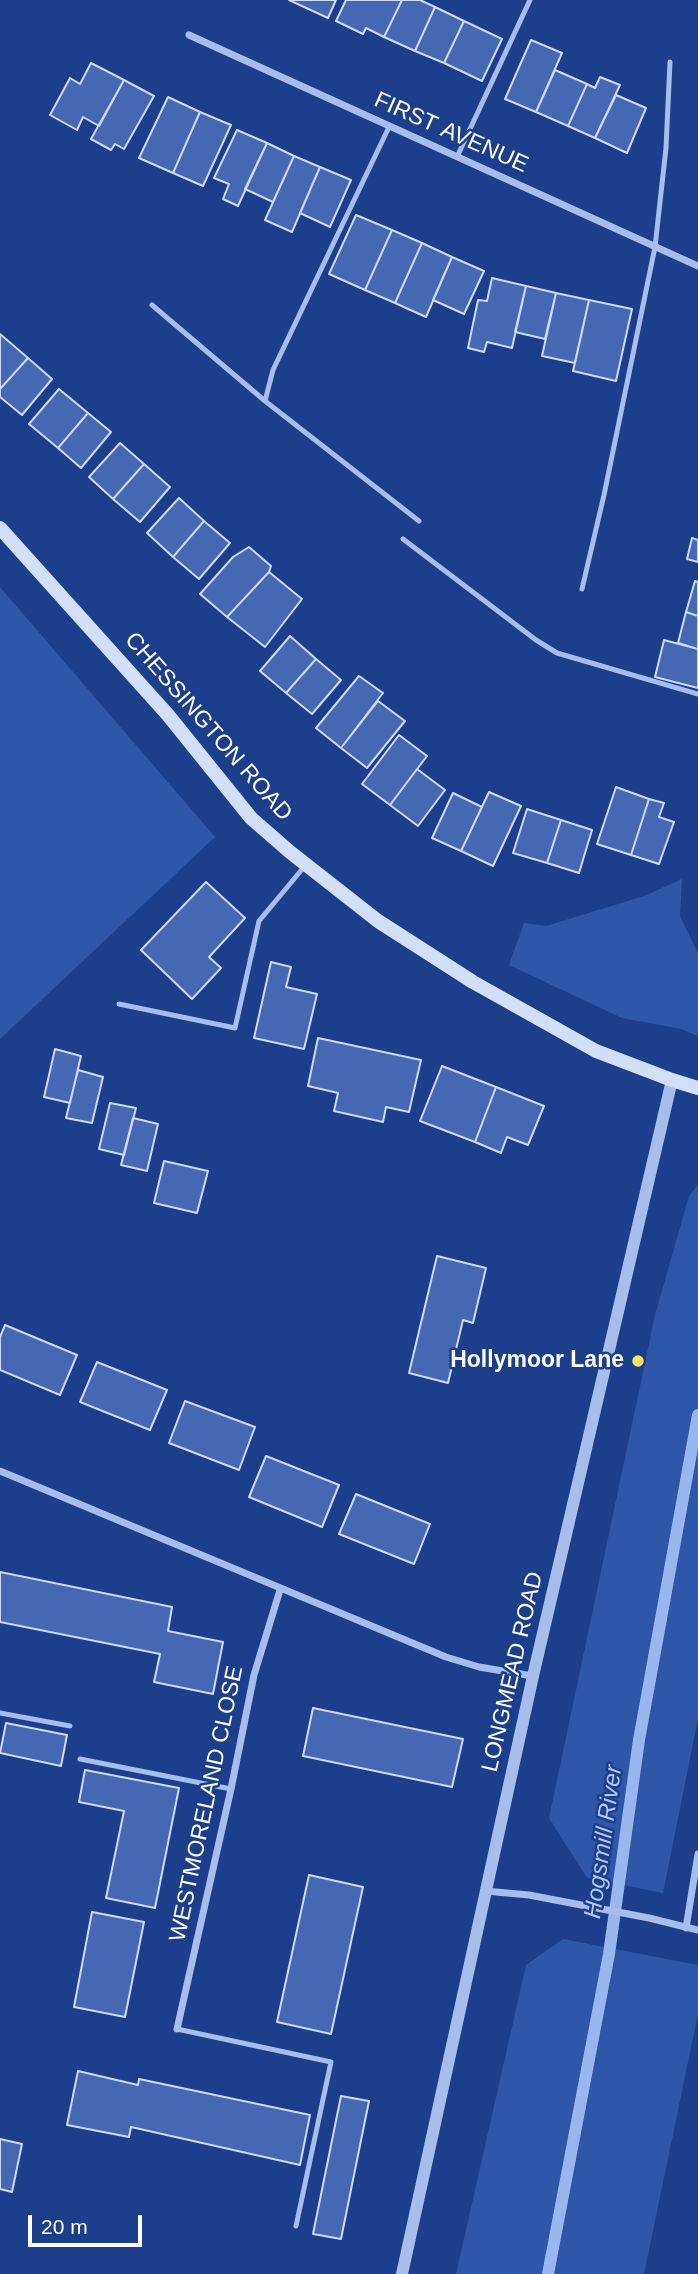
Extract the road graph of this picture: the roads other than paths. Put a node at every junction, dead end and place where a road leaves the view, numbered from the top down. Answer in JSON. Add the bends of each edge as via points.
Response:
{"nodes":[{"id":1,"x":530,"y":0,"type":"edge"},
{"id":2,"x":189,"y":35,"type":"dead end"},
{"id":3,"x":670,"y":62,"type":"dead end"},
{"id":4,"x":389,"y":127,"type":"junction"},
{"id":5,"x":457,"y":157,"type":"junction"},
{"id":6,"x":655,"y":247,"type":"junction"},
{"id":7,"x":698,"y":266,"type":"edge"},
{"id":8,"x":152,"y":305,"type":"dead end"},
{"id":9,"x":265,"y":401,"type":"junction"},
{"id":10,"x":419,"y":521,"type":"dead end"},
{"id":11,"x":0,"y":528,"type":"edge"},
{"id":12,"x":403,"y":539,"type":"dead end"},
{"id":13,"x":582,"y":589,"type":"dead end"},
{"id":14,"x":698,"y":694,"type":"edge"},
{"id":15,"x":306,"y":864,"type":"junction"},
{"id":16,"x":119,"y":1004,"type":"dead end"},
{"id":17,"x":672,"y":1080,"type":"junction"},
{"id":18,"x":698,"y":1088,"type":"edge"},
{"id":19,"x":0,"y":1471,"type":"edge"},
{"id":20,"x":280,"y":1590,"type":"junction"},
{"id":21,"x":533,"y":1676,"type":"junction"},
{"id":22,"x":0,"y":1713,"type":"edge"},
{"id":23,"x":70,"y":1726,"type":"dead end"},
{"id":24,"x":80,"y":1759,"type":"dead end"},
{"id":25,"x":231,"y":1789,"type":"junction"},
{"id":26,"x":698,"y":1854,"type":"edge"},
{"id":27,"x":484,"y":1891,"type":"junction"},
{"id":28,"x":686,"y":1928,"type":"junction"},
{"id":29,"x":698,"y":1930,"type":"edge"},
{"id":30,"x":177,"y":2029,"type":"joint"},
{"id":31,"x":296,"y":2225,"type":"dead end"},
{"id":32,"x":402,"y":2274,"type":"edge"}],
"edges":[{"from":1,"to":5,"type":"lane"},
{"from":2,"to":4,"type":"street","name":"FIRST AVENUE"},
{"from":3,"to":6,"type":"lane"},
{"from":4,"to":5,"type":"street","name":"FIRST AVENUE"},
{"from":4,"to":9,"type":"lane","via":[[273,370]]},
{"from":5,"to":6,"type":"street","name":"FIRST AVENUE"},
{"from":6,"to":7,"type":"street","name":"FIRST AVENUE"},
{"from":6,"to":13,"type":"lane"},
{"from":8,"to":9,"type":"lane"},
{"from":9,"to":10,"type":"lane"},
{"from":11,"to":15,"type":"main road","name":"CHESSINGTON ROAD","via":[[168,715],[251,818]]},
{"from":12,"to":14,"type":"lane","via":[[557,653]]},
{"from":15,"to":16,"type":"lane","via":[[259,921],[235,1028]]},
{"from":15,"to":17,"type":"main road","name":"CHESSINGTON ROAD","via":[[378,921],[472,982],[596,1051]]},
{"from":17,"to":18,"type":"main road","name":"CHESSINGTON ROAD"},
{"from":17,"to":21,"type":"street","name":"LONGMEAD ROAD"},
{"from":19,"to":20,"type":"street"},
{"from":20,"to":21,"type":"street","via":[[446,1657]]},
{"from":20,"to":25,"type":"street","name":"WESTMORELAND CLOSE","via":[[254,1675]]},
{"from":21,"to":27,"type":"street","name":"LONGMEAD ROAD"},
{"from":22,"to":23,"type":"lane"},
{"from":24,"to":25,"type":"lane"},
{"from":25,"to":30,"type":"street","name":"WESTMORELAND CLOSE"},
{"from":26,"to":28,"type":"street"},
{"from":27,"to":28,"type":"street","via":[[529,1895]]},
{"from":27,"to":32,"type":"street","name":"LONGMEAD ROAD"},
{"from":28,"to":29,"type":"street"},
{"from":30,"to":31,"type":"lane","via":[[331,2062]]}]}
